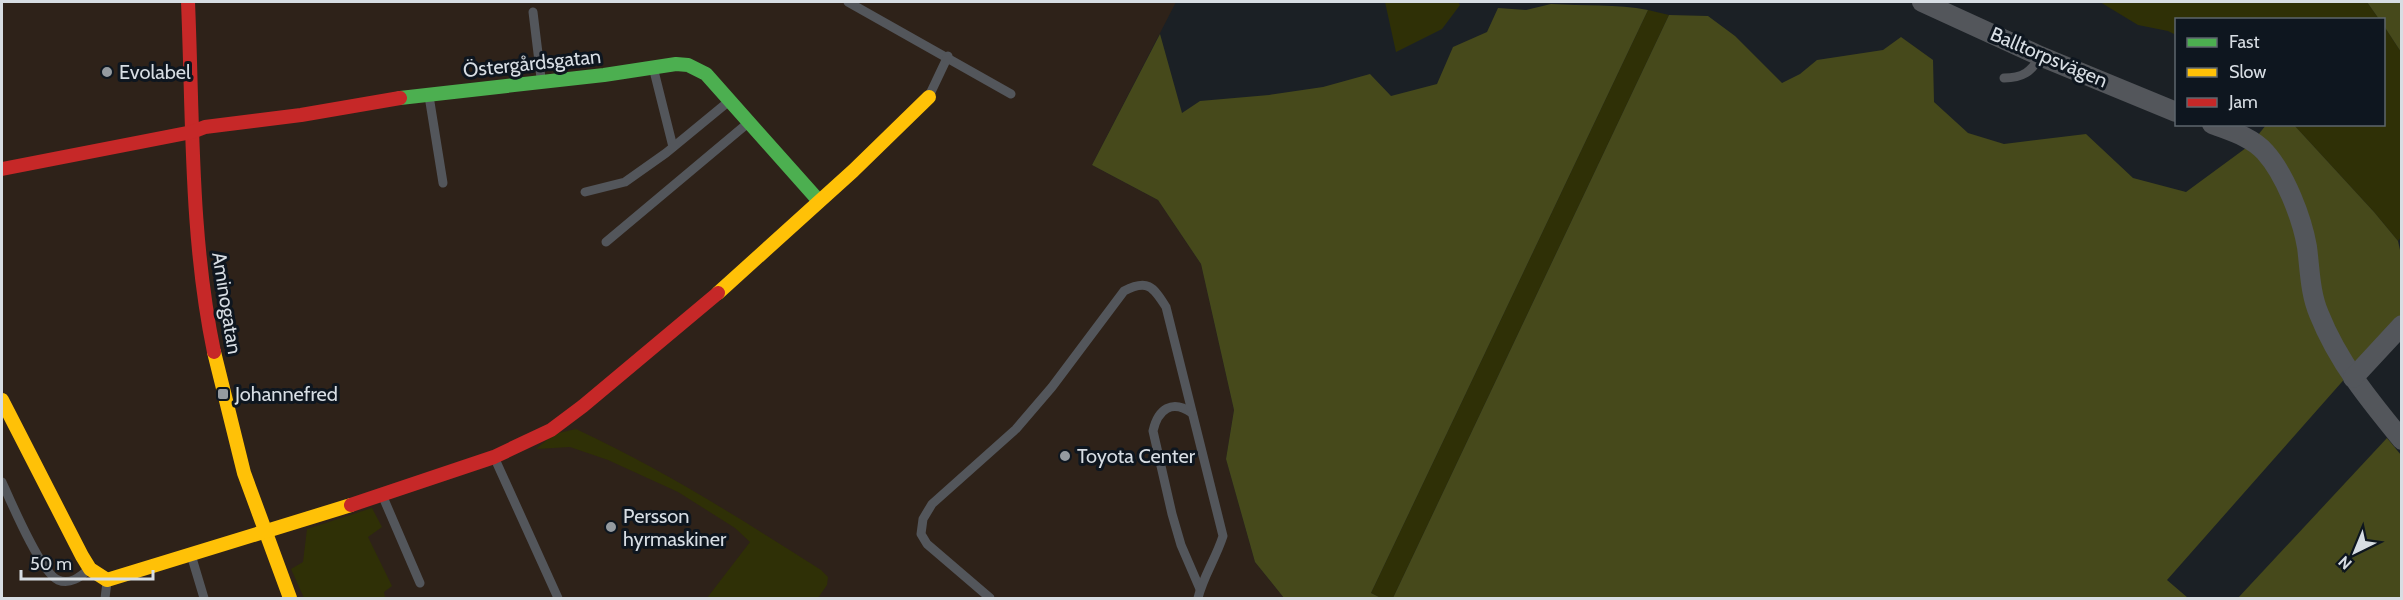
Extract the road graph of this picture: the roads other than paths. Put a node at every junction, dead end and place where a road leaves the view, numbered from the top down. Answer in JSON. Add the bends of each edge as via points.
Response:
{"nodes":[{"id":1,"x":188,"y":2,"type":"edge"},
{"id":2,"x":848,"y":2,"type":"edge"},
{"id":3,"x":1922,"y":2,"type":"edge"},
{"id":4,"x":533,"y":12,"type":"dead end"},
{"id":5,"x":948,"y":56,"type":"junction"},
{"id":6,"x":2040,"y":56,"type":"junction"},
{"id":7,"x":654,"y":68,"type":"junction"},
{"id":8,"x":2004,"y":78,"type":"dead end"},
{"id":9,"x":541,"y":81,"type":"junction"},
{"id":10,"x":429,"y":94,"type":"junction"},
{"id":11,"x":1011,"y":94,"type":"dead end"},
{"id":12,"x":929,"y":97,"type":"joint"},
{"id":13,"x":730,"y":101,"type":"junction"},
{"id":14,"x":2175,"y":112,"type":"edge"},
{"id":15,"x":748,"y":123,"type":"junction"},
{"id":16,"x":2217,"y":126,"type":"edge"},
{"id":17,"x":192,"y":132,"type":"junction"},
{"id":18,"x":673,"y":147,"type":"junction"},
{"id":19,"x":2,"y":169,"type":"edge"},
{"id":20,"x":442,"y":183,"type":"dead end"},
{"id":21,"x":585,"y":192,"type":"dead end"},
{"id":22,"x":819,"y":201,"type":"junction"},
{"id":23,"x":606,"y":242,"type":"dead end"},
{"id":24,"x":2402,"y":325,"type":"edge"},
{"id":25,"x":2353,"y":378,"type":"junction"},
{"id":26,"x":2,"y":400,"type":"edge"},
{"id":27,"x":1192,"y":413,"type":"junction"},
{"id":28,"x":2402,"y":440,"type":"edge"},
{"id":29,"x":494,"y":457,"type":"junction"},
{"id":30,"x":2,"y":482,"type":"edge"},
{"id":31,"x":382,"y":495,"type":"junction"},
{"id":32,"x":263,"y":531,"type":"junction"},
{"id":33,"x":191,"y":555,"type":"junction"},
{"id":34,"x":90,"y":569,"type":"junction"},
{"id":35,"x":107,"y":580,"type":"junction"},
{"id":36,"x":420,"y":583,"type":"dead end"},
{"id":37,"x":1199,"y":594,"type":"edge"},
{"id":38,"x":105,"y":598,"type":"edge"},
{"id":39,"x":204,"y":598,"type":"edge"},
{"id":40,"x":290,"y":598,"type":"edge"},
{"id":41,"x":558,"y":598,"type":"edge"},
{"id":42,"x":990,"y":598,"type":"edge"}],
"edges":[{"from":1,"to":17,"type":"street","name":"Aminogatan"},
{"from":2,"to":5,"type":"lane"},
{"from":3,"to":6,"type":"street","name":"Balltorpsvägen"},
{"from":4,"to":9,"type":"lane"},
{"from":5,"to":11,"type":"lane"},
{"from":5,"to":12,"type":"lane"},
{"from":6,"to":8,"type":"lane","via":[[2025,75]]},
{"from":6,"to":14,"type":"street","name":"Balltorpsvägen"},
{"from":7,"to":9,"type":"street","name":"Östergårdsgatan"},
{"from":7,"to":13,"type":"street","name":"Östergårdsgatan","via":[[688,65],[706,74]]},
{"from":7,"to":18,"type":"lane"},
{"from":9,"to":10,"type":"street","name":"Östergårdsgatan"},
{"from":10,"to":17,"type":"street","name":"Östergårdsgatan"},
{"from":10,"to":20,"type":"lane"},
{"from":12,"to":22,"type":"street"},
{"from":13,"to":15,"type":"street","name":"Östergårdsgatan"},
{"from":13,"to":18,"type":"lane"},
{"from":15,"to":22,"type":"street","name":"Östergårdsgatan"},
{"from":15,"to":23,"type":"lane"},
{"from":16,"to":25,"type":"street","via":[[2250,140],[2265,152],[2288,190],[2300,215],[2318,313]]},
{"from":17,"to":19,"type":"street","name":"Östergårdsgatan"},
{"from":17,"to":32,"type":"street","name":"Aminogatan","via":[[199,257],[211,338],[237,448]]},
{"from":18,"to":21,"type":"lane","via":[[625,182]]},
{"from":22,"to":29,"type":"street","via":[[708,302],[583,406],[551,430]]},
{"from":24,"to":25,"type":"street"},
{"from":25,"to":28,"type":"street"},
{"from":26,"to":34,"type":"street"},
{"from":27,"to":37,"type":"lane","via":[[1222,536]]},
{"from":27,"to":37,"type":"lane","via":[[1181,406],[1170,406],[1156,418],[1153,431],[1172,514]]},
{"from":27,"to":42,"type":"lane","via":[[1166,307],[1157,291],[1137,284],[1124,291],[1016,429],[954,482],[923,519],[921,534],[927,544]]},
{"from":29,"to":31,"type":"street"},
{"from":29,"to":41,"type":"lane"},
{"from":30,"to":34,"type":"lane","via":[[41,560],[54,577],[67,582]]},
{"from":31,"to":32,"type":"street"},
{"from":31,"to":36,"type":"lane"},
{"from":32,"to":33,"type":"street"},
{"from":32,"to":40,"type":"street","name":"Aminogatan"},
{"from":33,"to":35,"type":"street"},
{"from":33,"to":39,"type":"lane"},
{"from":34,"to":35,"type":"street"},
{"from":35,"to":38,"type":"lane"}]}
